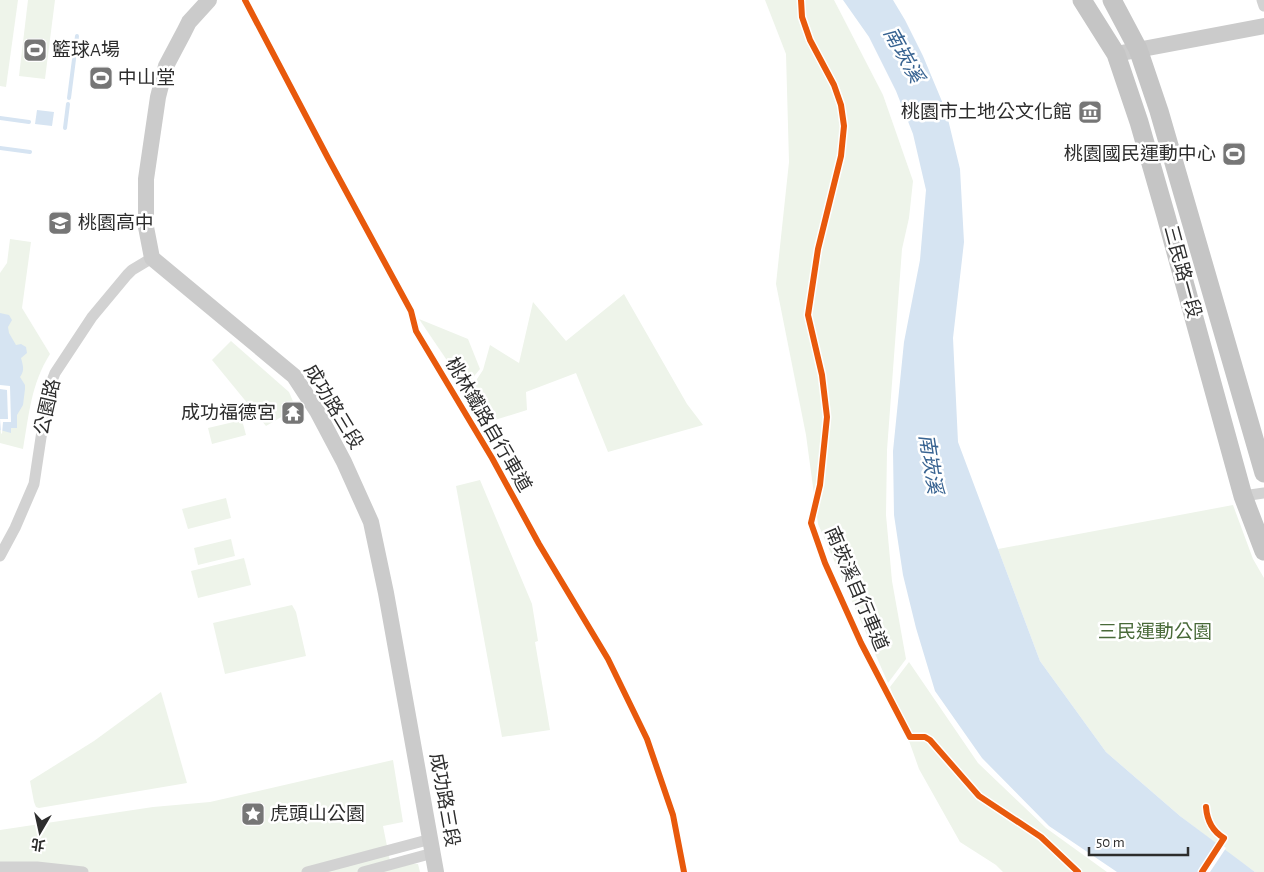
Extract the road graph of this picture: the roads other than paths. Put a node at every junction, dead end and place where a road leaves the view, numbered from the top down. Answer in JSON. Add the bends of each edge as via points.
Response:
{"nodes":[{"id":1,"x":209,"y":0,"type":"edge"},
{"id":2,"x":1082,"y":0,"type":"edge"},
{"id":3,"x":1112,"y":0,"type":"edge"},
{"id":4,"x":1262,"y":0,"type":"edge"},
{"id":5,"x":1264,"y":6,"type":"edge"},
{"id":6,"x":1264,"y":26,"type":"edge"},
{"id":7,"x":1138,"y":49,"type":"junction"},
{"id":8,"x":1116,"y":54,"type":"junction"},
{"id":9,"x":152,"y":258,"type":"junction"},
{"id":10,"x":1264,"y":473,"type":"edge"},
{"id":11,"x":1264,"y":492,"type":"edge"},
{"id":12,"x":1243,"y":496,"type":"junction"},
{"id":13,"x":1264,"y":552,"type":"edge"},
{"id":14,"x":0,"y":556,"type":"edge"},
{"id":15,"x":432,"y":846,"type":"junction"},
{"id":16,"x":0,"y":867,"type":"edge"},
{"id":17,"x":83,"y":872,"type":"edge"},
{"id":18,"x":307,"y":872,"type":"edge"},
{"id":19,"x":363,"y":872,"type":"edge"},
{"id":20,"x":436,"y":872,"type":"edge"}],
"edges":[{"from":1,"to":9,"type":"street","via":[[189,22],[166,66],[158,97],[146,179],[146,227]]},
{"from":2,"to":8,"type":"main road","name":"三民路一段"},
{"from":3,"to":7,"type":"main road","name":"三民路一段"},
{"from":4,"to":5,"type":"street"},
{"from":6,"to":7,"type":"street"},
{"from":7,"to":8,"type":"street"},
{"from":7,"to":10,"type":"main road","name":"三民路一段","via":[[1212,289]]},
{"from":8,"to":12,"type":"main road","name":"三民路一段","via":[[1166,216]]},
{"from":9,"to":14,"type":"street","name":"公園路","via":[[127,275],[92,317],[55,372],[48,391],[34,484]]},
{"from":9,"to":15,"type":"street","name":"成功路三段","via":[[294,376],[344,462],[371,522]]},
{"from":11,"to":12,"type":"street"},
{"from":12,"to":13,"type":"main road","name":"三民路一段"},
{"from":15,"to":18,"type":"street"},
{"from":15,"to":19,"type":"street"},
{"from":15,"to":20,"type":"street","name":"成功路三段"},
{"from":16,"to":17,"type":"street"}]}
